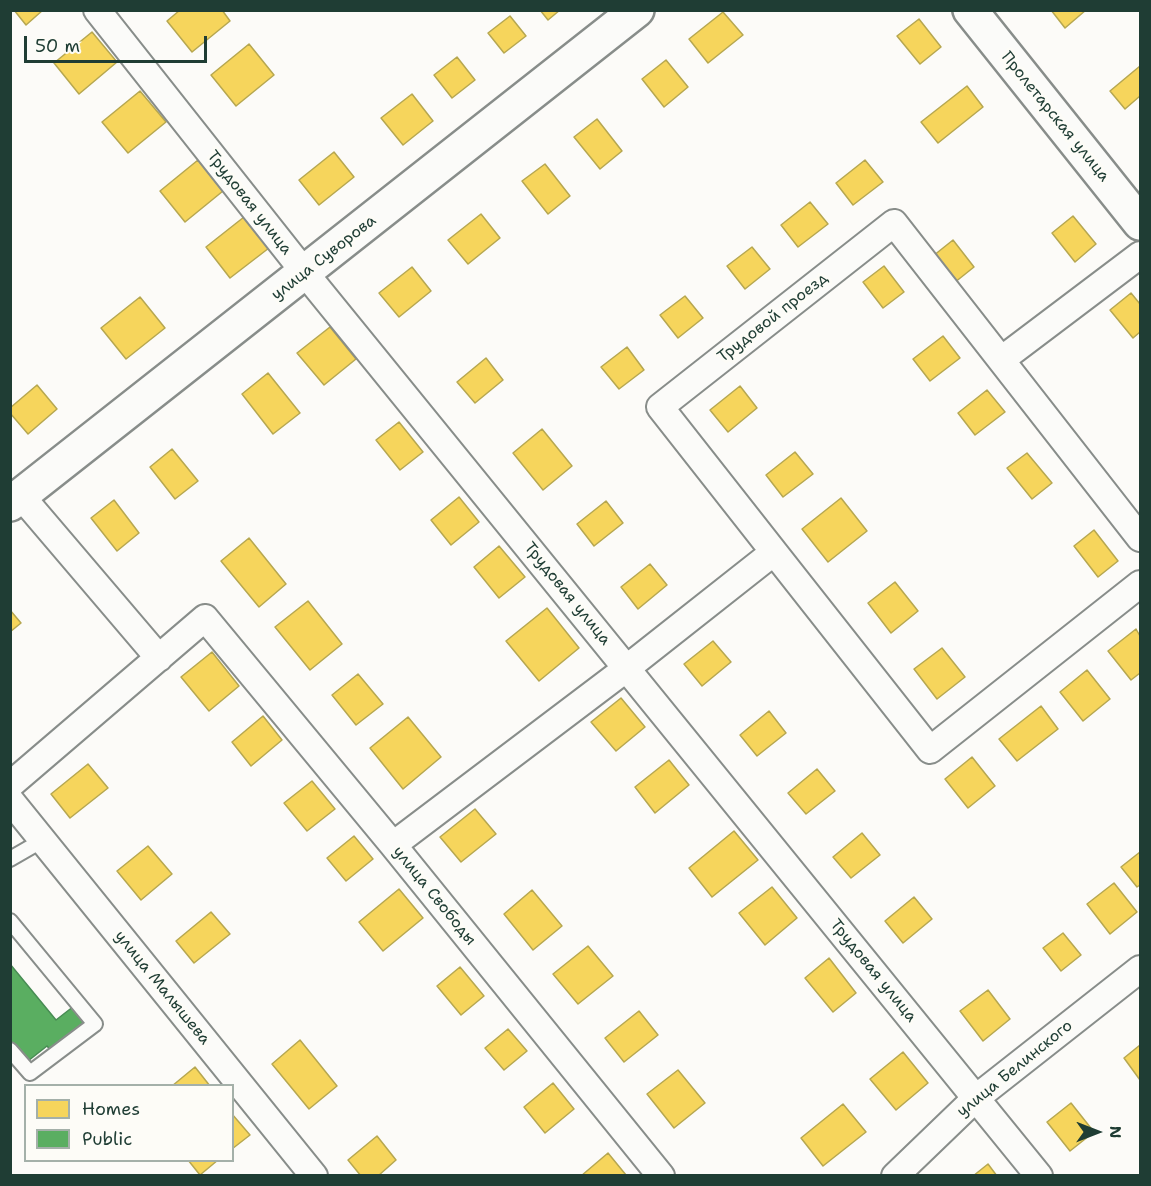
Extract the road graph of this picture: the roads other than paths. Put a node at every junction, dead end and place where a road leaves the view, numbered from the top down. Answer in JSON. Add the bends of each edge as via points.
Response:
{"nodes":[{"id":1,"x":97,"y":10,"type":"edge"},
{"id":2,"x":637,"y":10,"type":"edge"},
{"id":3,"x":970,"y":10,"type":"edge"},
{"id":4,"x":1140,"y":224,"type":"edge"},
{"id":5,"x":1135,"y":259,"type":"edge"},
{"id":6,"x":305,"y":273,"type":"junction"},
{"id":7,"x":1001,"y":360,"type":"junction"},
{"id":8,"x":14,"y":494,"type":"edge"},
{"id":9,"x":1140,"y":538,"type":"edge"},
{"id":10,"x":774,"y":552,"type":"junction"},
{"id":11,"x":1140,"y":584,"type":"edge"},
{"id":12,"x":159,"y":658,"type":"junction"},
{"id":13,"x":627,"y":668,"type":"junction"},
{"id":14,"x":10,"y":785,"type":"edge"},
{"id":15,"x":10,"y":800,"type":"edge"},
{"id":16,"x":43,"y":840,"type":"junction"},
{"id":17,"x":393,"y":845,"type":"junction"},
{"id":18,"x":10,"y":859,"type":"edge"},
{"id":19,"x":10,"y":921,"type":"edge"},
{"id":20,"x":1140,"y":969,"type":"edge"},
{"id":21,"x":10,"y":1050,"type":"edge"},
{"id":22,"x":976,"y":1098,"type":"junction"},
{"id":23,"x":314,"y":1176,"type":"edge"},
{"id":24,"x":661,"y":1176,"type":"edge"},
{"id":25,"x":895,"y":1176,"type":"edge"},
{"id":26,"x":1039,"y":1176,"type":"edge"}],
"edges":[{"from":1,"to":6,"type":"street","name":"Трудовая улица"},
{"from":2,"to":6,"type":"main road","name":"улица Суворова"},
{"from":3,"to":4,"type":"main road","name":"Пролетарская улица"},
{"from":5,"to":7,"type":"street"},
{"from":6,"to":8,"type":"main road","name":"улица Суворова"},
{"from":6,"to":13,"type":"street","name":"Трудовая улица"},
{"from":7,"to":9,"type":"street","name":"Трудовой проезд"},
{"from":7,"to":10,"type":"street","name":"Трудовой проезд","via":[[894,223],[660,407]]},
{"from":8,"to":12,"type":"street"},
{"from":10,"to":11,"type":"street","name":"Трудовой проезд","via":[[930,750]]},
{"from":10,"to":13,"type":"street"},
{"from":12,"to":14,"type":"street"},
{"from":12,"to":17,"type":"street","name":"улица Свободы","via":[[205,618]]},
{"from":13,"to":17,"type":"street"},
{"from":13,"to":22,"type":"street","name":"Трудовая улица"},
{"from":15,"to":16,"type":"street","name":"улица Малышева"},
{"from":16,"to":18,"type":"lane"},
{"from":16,"to":23,"type":"street","name":"улица Малышева"},
{"from":17,"to":24,"type":"street","name":"улица Свободы"},
{"from":19,"to":21,"type":"lane","via":[[94,1024],[30,1073]]},
{"from":20,"to":22,"type":"street","name":"улица Белинского"},
{"from":22,"to":25,"type":"street","name":"улица Белинского"},
{"from":22,"to":26,"type":"street","name":"Трудовая улица"}]}
